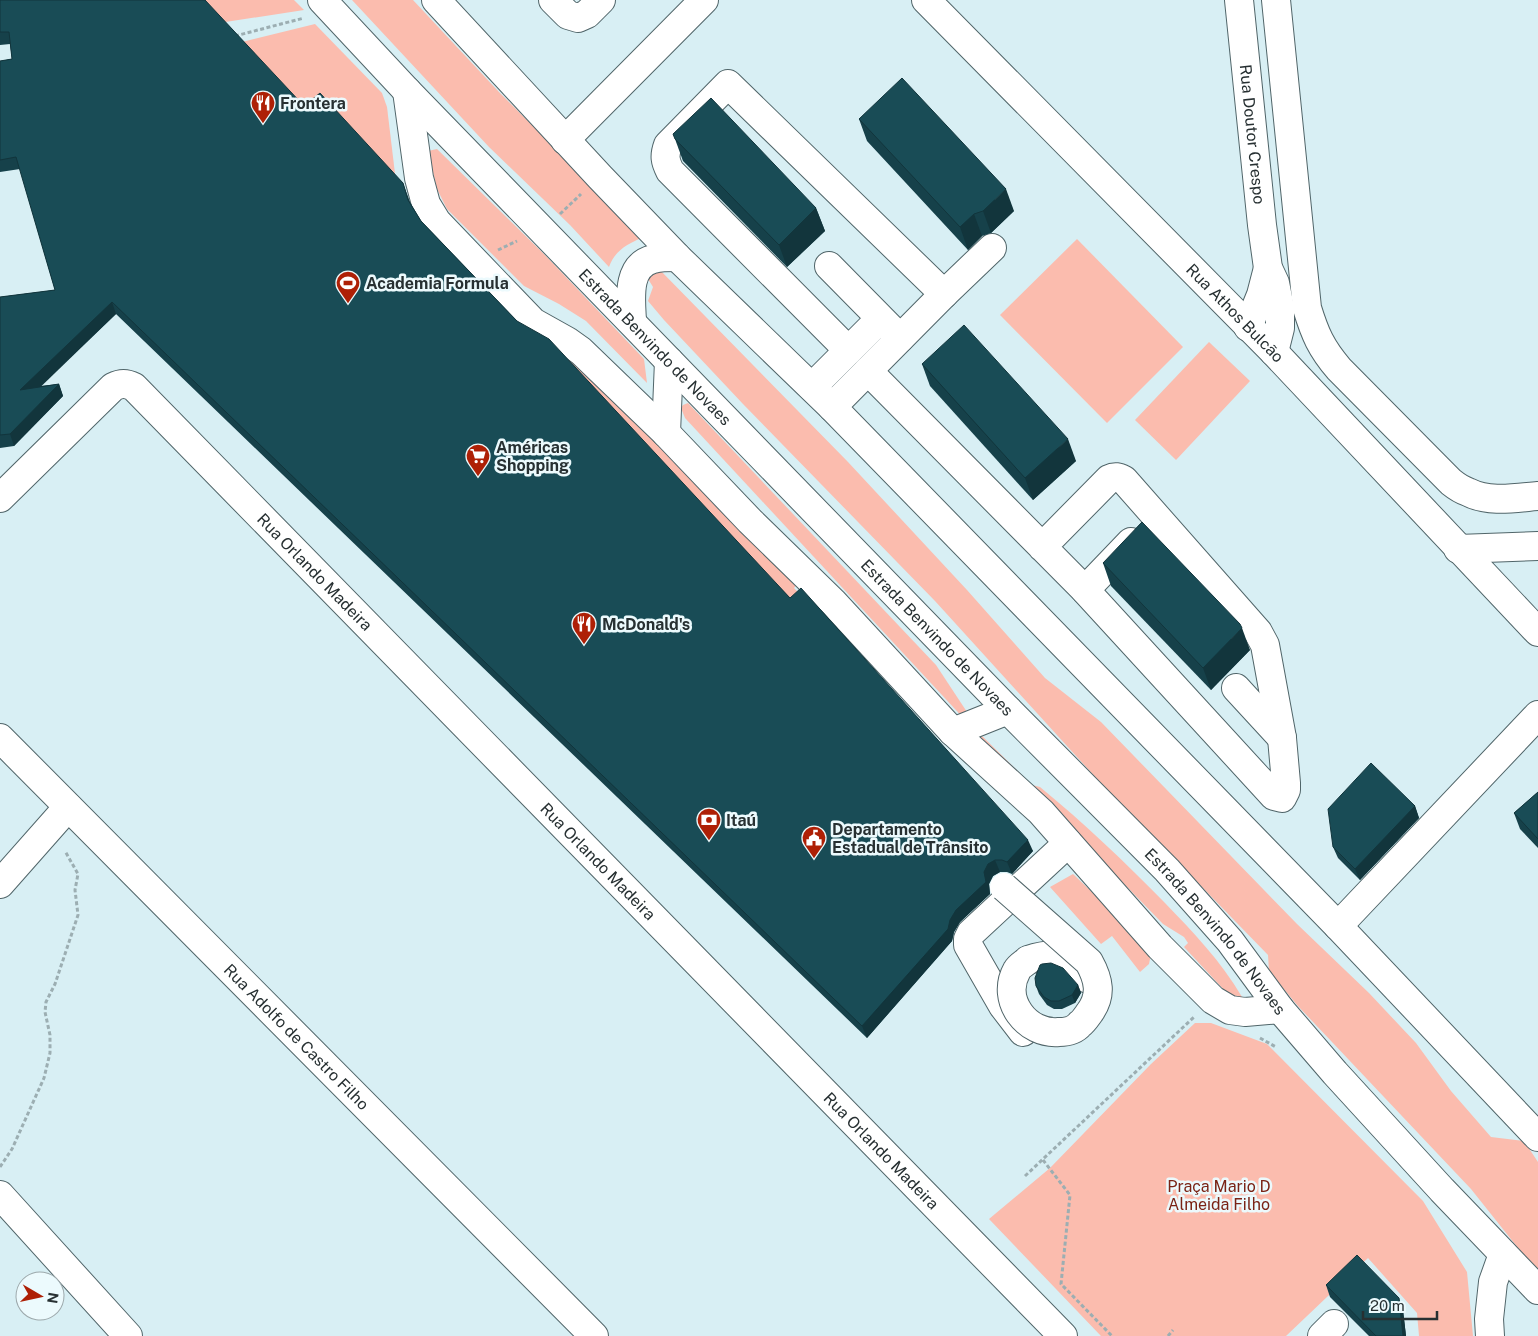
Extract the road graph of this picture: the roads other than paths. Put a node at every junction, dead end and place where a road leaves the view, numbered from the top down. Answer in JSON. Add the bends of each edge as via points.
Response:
{"nodes":[{"id":1,"x":436,"y":0,"type":"edge"},
{"id":2,"x":553,"y":0,"type":"edge"},
{"id":3,"x":602,"y":0,"type":"edge"},
{"id":4,"x":704,"y":0,"type":"edge"},
{"id":5,"x":926,"y":0,"type":"edge"},
{"id":6,"x":1239,"y":0,"type":"edge"},
{"id":7,"x":1276,"y":0,"type":"edge"},
{"id":8,"x":327,"y":5,"type":"edge"},
{"id":9,"x":407,"y":92,"type":"junction"},
{"id":10,"x":565,"y":140,"type":"junction"},
{"id":11,"x":992,"y":248,"type":"dead end"},
{"id":12,"x":677,"y":257,"type":"junction"},
{"id":13,"x":829,"y":266,"type":"dead end"},
{"id":14,"x":1268,"y":268,"type":"junction"},
{"id":15,"x":944,"y":294,"type":"junction"},
{"id":16,"x":880,"y":319,"type":"junction"},
{"id":17,"x":632,"y":321,"type":"junction"},
{"id":18,"x":1248,"y":327,"type":"junction"},
{"id":19,"x":900,"y":338,"type":"junction"},
{"id":20,"x":848,"y":350,"type":"junction"},
{"id":21,"x":1274,"y":352,"type":"junction"},
{"id":22,"x":669,"y":361,"type":"junction"},
{"id":23,"x":868,"y":371,"type":"junction"},
{"id":24,"x":812,"y":387,"type":"junction"},
{"id":25,"x":832,"y":407,"type":"junction"},
{"id":26,"x":666,"y":433,"type":"junction"},
{"id":27,"x":1538,"y":496,"type":"edge"},
{"id":28,"x":0,"y":498,"type":"edge"},
{"id":29,"x":1156,"y":516,"type":"junction"},
{"id":30,"x":1534,"y":546,"type":"edge"},
{"id":31,"x":1042,"y":547,"type":"junction"},
{"id":32,"x":1458,"y":549,"type":"junction"},
{"id":33,"x":1489,"y":580,"type":"junction"},
{"id":34,"x":1085,"y":590,"type":"junction"},
{"id":35,"x":1538,"y":632,"type":"edge"},
{"id":36,"x":1236,"y":688,"type":"dead end"},
{"id":37,"x":1008,"y":710,"type":"junction"},
{"id":38,"x":1538,"y":715,"type":"edge"},
{"id":39,"x":953,"y":732,"type":"junction"},
{"id":40,"x":0,"y":738,"type":"edge"},
{"id":41,"x":1282,"y":738,"type":"junction"},
{"id":42,"x":59,"y":817,"type":"junction"},
{"id":43,"x":1068,"y":843,"type":"junction"},
{"id":44,"x":0,"y":884,"type":"edge"},
{"id":45,"x":1004,"y":887,"type":"dead end"},
{"id":46,"x":1338,"y":926,"type":"junction"},
{"id":47,"x":1280,"y":1009,"type":"junction"},
{"id":48,"x":1538,"y":1137,"type":"edge"},
{"id":49,"x":0,"y":1195,"type":"edge"},
{"id":50,"x":1503,"y":1254,"type":"junction"},
{"id":51,"x":1538,"y":1290,"type":"edge"},
{"id":52,"x":128,"y":1336,"type":"edge"},
{"id":53,"x":594,"y":1336,"type":"edge"},
{"id":54,"x":1063,"y":1336,"type":"edge"},
{"id":55,"x":1490,"y":1336,"type":"edge"}],
"edges":[{"from":1,"to":10,"type":"street"},
{"from":2,"to":3,"type":"street","via":[[568,15],[578,18]]},
{"from":4,"to":10,"type":"street"},
{"from":5,"to":18,"type":"street","name":"Rua Athos Bulcão"},
{"from":6,"to":14,"type":"street","name":"Rua Doutor Crespo"},
{"from":7,"to":27,"type":"street","via":[[1307,308],[1324,351],[1451,482],[1468,493],[1488,498]]},
{"from":8,"to":9,"type":"street","name":"Estrada Benvindo de Novaes"},
{"from":9,"to":17,"type":"street","name":"Estrada Benvindo de Novaes"},
{"from":9,"to":26,"type":"street","via":[[419,178],[426,204],[437,222],[533,322],[581,351]]},
{"from":10,"to":12,"type":"street"},
{"from":11,"to":15,"type":"street"},
{"from":12,"to":17,"type":"street","via":[[653,259],[641,265],[634,276],[631,292]]},
{"from":12,"to":24,"type":"street"},
{"from":13,"to":16,"type":"street"},
{"from":14,"to":18,"type":"street","name":"Rua Doutor Crespo"},
{"from":14,"to":21,"type":"street","name":"Rua Doutor Crespo","via":[[1280,308],[1280,328]]},
{"from":15,"to":19,"type":"street"},
{"from":15,"to":20,"type":"street","via":[[728,84],[668,145],[665,162],[670,171]]},
{"from":16,"to":19,"type":"street"},
{"from":16,"to":20,"type":"street"},
{"from":17,"to":22,"type":"street","name":"Estrada Benvindo de Novaes"},
{"from":18,"to":21,"type":"street","name":"Rua Athos Bulcão"},
{"from":19,"to":23,"type":"street"},
{"from":20,"to":24,"type":"street"},
{"from":21,"to":32,"type":"street","name":"Rua Athos Bulcão"},
{"from":22,"to":26,"type":"street"},
{"from":22,"to":37,"type":"street","name":"Estrada Benvindo de Novaes"},
{"from":23,"to":25,"type":"street"},
{"from":23,"to":31,"type":"street"},
{"from":24,"to":25,"type":"street"},
{"from":25,"to":46,"type":"street"},
{"from":26,"to":39,"type":"street","via":[[852,622]]},
{"from":28,"to":54,"type":"street","name":"Rua Orlando Madeira","via":[[113,387],[120,383],[134,387]]},
{"from":29,"to":31,"type":"street","via":[[1124,480],[1114,476]]},
{"from":29,"to":34,"type":"street"},
{"from":29,"to":41,"type":"street","via":[[1258,632],[1265,645]]},
{"from":30,"to":32,"type":"street"},
{"from":30,"to":33,"type":"street"},
{"from":31,"to":34,"type":"street"},
{"from":32,"to":33,"type":"street","name":"Rua Athos Bulcão"},
{"from":33,"to":35,"type":"street","name":"Rua Athos Bulcão"},
{"from":34,"to":41,"type":"street","via":[[1279,798],[1286,790]]},
{"from":36,"to":41,"type":"street"},
{"from":37,"to":39,"type":"street"},
{"from":37,"to":47,"type":"street","name":"Estrada Benvindo de Novaes","via":[[1166,870],[1230,941]]},
{"from":38,"to":46,"type":"street"},
{"from":39,"to":43,"type":"street","via":[[1041,812]]},
{"from":40,"to":42,"type":"street","name":"Rua Adolfo de Castro Filho"},
{"from":42,"to":44,"type":"street"},
{"from":42,"to":53,"type":"street","name":"Rua Adolfo de Castro Filho"},
{"from":43,"to":45,"type":"street","bridge":true,"via":[[971,933],[968,939],[968,945],[1002,1006],[1021,1030],[1033,1038],[1061,1040],[1084,1024],[1096,1003],[1096,974],[1089,962]]},
{"from":43,"to":47,"type":"street","via":[[1160,947],[1213,1000],[1230,1010]]},
{"from":46,"to":48,"type":"street"},
{"from":47,"to":50,"type":"street","name":"Estrada Benvindo de Novaes","via":[[1334,1073]]},
{"from":49,"to":52,"type":"street"},
{"from":50,"to":51,"type":"street","name":"Estrada Benvindo de Novaes"},
{"from":50,"to":55,"type":"street","via":[[1493,1282]]}]}
